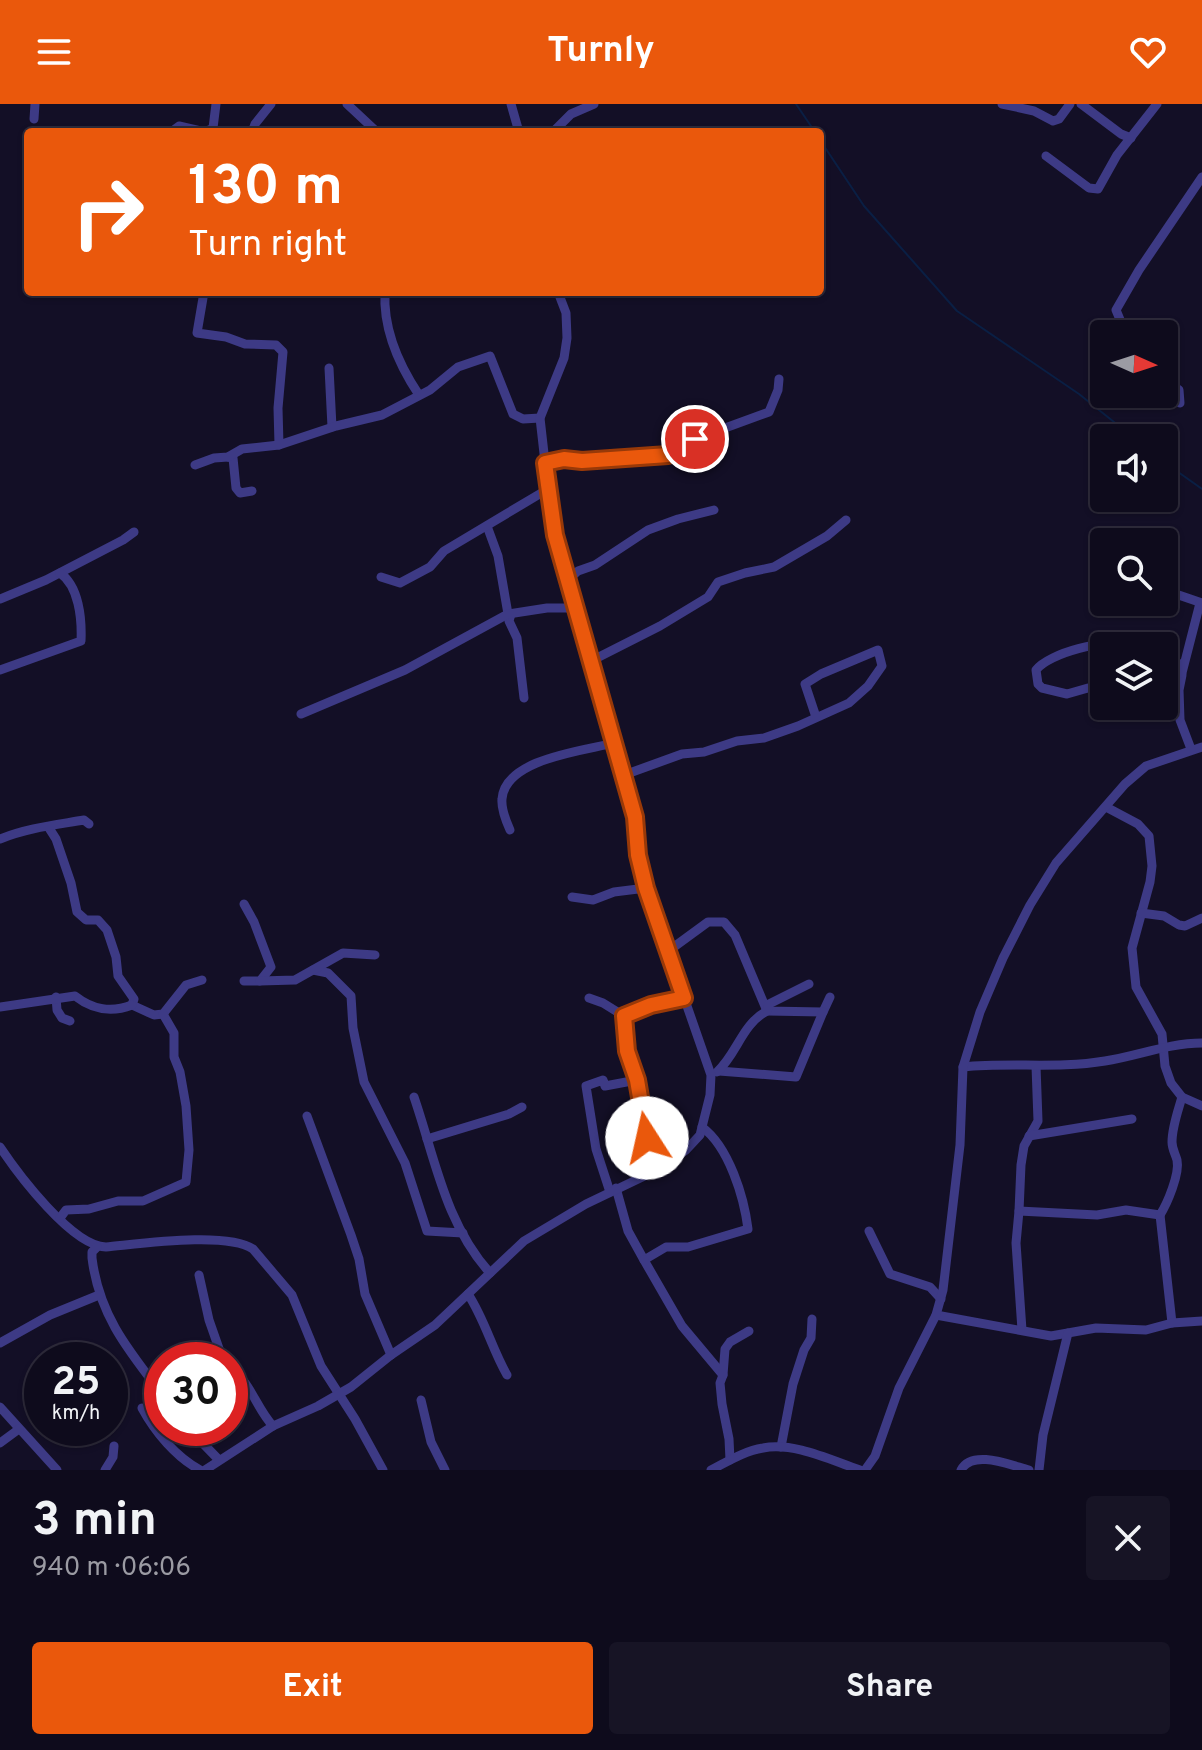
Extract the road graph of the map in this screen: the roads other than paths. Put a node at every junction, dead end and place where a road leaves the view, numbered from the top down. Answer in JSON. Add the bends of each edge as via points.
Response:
{"nodes":[{"id":1,"x":35,"y":104,"type":"edge"},
{"id":2,"x":216,"y":104,"type":"edge"},
{"id":3,"x":271,"y":104,"type":"edge"},
{"id":4,"x":347,"y":104,"type":"edge"},
{"id":5,"x":511,"y":104,"type":"edge"},
{"id":6,"x":567,"y":104,"type":"edge"},
{"id":7,"x":594,"y":104,"type":"edge"},
{"id":8,"x":1002,"y":104,"type":"edge"},
{"id":9,"x":1070,"y":104,"type":"edge"},
{"id":10,"x":1081,"y":104,"type":"edge"},
{"id":11,"x":1157,"y":104,"type":"edge"},
{"id":12,"x":571,"y":114,"type":"junction"},
{"id":13,"x":34,"y":119,"type":"dead end"},
{"id":14,"x":213,"y":128,"type":"edge"},
{"id":15,"x":254,"y":128,"type":"edge"},
{"id":16,"x":373,"y":128,"type":"edge"},
{"id":17,"x":518,"y":128,"type":"edge"},
{"id":18,"x":557,"y":128,"type":"edge"},
{"id":19,"x":1131,"y":138,"type":"junction"},
{"id":20,"x":1046,"y":156,"type":"dead end"},
{"id":21,"x":1202,"y":177,"type":"edge"},
{"id":22,"x":203,"y":296,"type":"edge"},
{"id":23,"x":385,"y":296,"type":"edge"},
{"id":24,"x":560,"y":296,"type":"edge"},
{"id":25,"x":1120,"y":320,"type":"edge"},
{"id":26,"x":329,"y":368,"type":"dead end"},
{"id":27,"x":779,"y":379,"type":"dead end"},
{"id":28,"x":1178,"y":389,"type":"edge"},
{"id":29,"x":419,"y":395,"type":"junction"},
{"id":30,"x":1180,"y":403,"type":"dead end"},
{"id":31,"x":540,"y":418,"type":"junction"},
{"id":32,"x":332,"y":427,"type":"junction"},
{"id":33,"x":279,"y":445,"type":"junction"},
{"id":34,"x":228,"y":457,"type":"junction"},
{"id":35,"x":545,"y":463,"type":"junction"},
{"id":36,"x":195,"y":465,"type":"dead end"},
{"id":37,"x":548,"y":489,"type":"junction"},
{"id":38,"x":252,"y":491,"type":"dead end"},
{"id":39,"x":714,"y":510,"type":"dead end"},
{"id":40,"x":846,"y":520,"type":"dead end"},
{"id":41,"x":487,"y":526,"type":"junction"},
{"id":42,"x":134,"y":532,"type":"dead end"},
{"id":43,"x":60,"y":573,"type":"junction"},
{"id":44,"x":381,"y":577,"type":"dead end"},
{"id":45,"x":568,"y":580,"type":"junction"},
{"id":46,"x":1178,"y":595,"type":"edge"},
{"id":47,"x":0,"y":599,"type":"edge"},
{"id":48,"x":1201,"y":603,"type":"edge"},
{"id":49,"x":576,"y":608,"type":"junction"},
{"id":50,"x":509,"y":614,"type":"junction"},
{"id":51,"x":1090,"y":647,"type":"edge"},
{"id":52,"x":591,"y":661,"type":"junction"},
{"id":53,"x":1178,"y":663,"type":"edge"},
{"id":54,"x":0,"y":670,"type":"edge"},
{"id":55,"x":1182,"y":675,"type":"junction"},
{"id":56,"x":1090,"y":689,"type":"edge"},
{"id":57,"x":524,"y":698,"type":"dead end"},
{"id":58,"x":301,"y":714,"type":"dead end"},
{"id":59,"x":816,"y":717,"type":"junction"},
{"id":60,"x":614,"y":743,"type":"junction"},
{"id":61,"x":1197,"y":748,"type":"edge"},
{"id":62,"x":624,"y":775,"type":"junction"},
{"id":63,"x":1106,"y":807,"type":"junction"},
{"id":64,"x":89,"y":824,"type":"dead end"},
{"id":65,"x":49,"y":828,"type":"junction"},
{"id":66,"x":510,"y":830,"type":"dead end"},
{"id":67,"x":0,"y":839,"type":"edge"},
{"id":68,"x":646,"y":888,"type":"junction"},
{"id":69,"x":572,"y":897,"type":"dead end"},
{"id":70,"x":244,"y":904,"type":"dead end"},
{"id":71,"x":1141,"y":913,"type":"junction"},
{"id":72,"x":1202,"y":918,"type":"edge"},
{"id":73,"x":667,"y":952,"type":"junction"},
{"id":74,"x":375,"y":955,"type":"dead end"},
{"id":75,"x":313,"y":970,"type":"junction"},
{"id":76,"x":202,"y":980,"type":"dead end"},
{"id":77,"x":244,"y":981,"type":"dead end"},
{"id":78,"x":260,"y":981,"type":"junction"},
{"id":79,"x":809,"y":984,"type":"dead end"},
{"id":80,"x":56,"y":997,"type":"junction"},
{"id":81,"x":830,"y":997,"type":"dead end"},
{"id":82,"x":589,"y":998,"type":"dead end"},
{"id":83,"x":684,"y":998,"type":"junction"},
{"id":84,"x":132,"y":1005,"type":"junction"},
{"id":85,"x":0,"y":1007,"type":"edge"},
{"id":86,"x":767,"y":1011,"type":"junction"},
{"id":87,"x":823,"y":1012,"type":"junction"},
{"id":88,"x":163,"y":1014,"type":"junction"},
{"id":89,"x":624,"y":1016,"type":"junction"},
{"id":90,"x":70,"y":1021,"type":"dead end"},
{"id":91,"x":1202,"y":1043,"type":"edge"},
{"id":92,"x":1163,"y":1047,"type":"junction"},
{"id":93,"x":1036,"y":1066,"type":"junction"},
{"id":94,"x":963,"y":1067,"type":"junction"},
{"id":95,"x":715,"y":1073,"type":"junction"},
{"id":96,"x":637,"y":1080,"type":"junction"},
{"id":97,"x":414,"y":1097,"type":"dead end"},
{"id":98,"x":1182,"y":1097,"type":"junction"},
{"id":99,"x":1202,"y":1106,"type":"edge"},
{"id":100,"x":522,"y":1107,"type":"dead end"},
{"id":101,"x":307,"y":1116,"type":"dead end"},
{"id":102,"x":1132,"y":1119,"type":"dead end"},
{"id":103,"x":702,"y":1127,"type":"junction"},
{"id":104,"x":1029,"y":1136,"type":"junction"},
{"id":105,"x":427,"y":1139,"type":"junction"},
{"id":106,"x":0,"y":1147,"type":"edge"},
{"id":107,"x":657,"y":1170,"type":"junction"},
{"id":108,"x":613,"y":1190,"type":"junction"},
{"id":109,"x":1019,"y":1211,"type":"junction"},
{"id":110,"x":1160,"y":1215,"type":"junction"},
{"id":111,"x":60,"y":1218,"type":"junction"},
{"id":112,"x":869,"y":1231,"type":"dead end"},
{"id":113,"x":463,"y":1233,"type":"junction"},
{"id":114,"x":97,"y":1247,"type":"junction"},
{"id":115,"x":644,"y":1260,"type":"junction"},
{"id":116,"x":490,"y":1273,"type":"junction"},
{"id":117,"x":199,"y":1275,"type":"dead end"},
{"id":118,"x":468,"y":1294,"type":"junction"},
{"id":119,"x":99,"y":1295,"type":"junction"},
{"id":120,"x":941,"y":1299,"type":"junction"},
{"id":121,"x":936,"y":1315,"type":"junction"},
{"id":122,"x":812,"y":1319,"type":"dead end"},
{"id":123,"x":1202,"y":1321,"type":"edge"},
{"id":124,"x":1172,"y":1323,"type":"junction"},
{"id":125,"x":1022,"y":1330,"type":"junction"},
{"id":126,"x":749,"y":1331,"type":"dead end"},
{"id":127,"x":1068,"y":1333,"type":"junction"},
{"id":128,"x":216,"y":1342,"type":"edge"},
{"id":129,"x":0,"y":1343,"type":"edge"},
{"id":130,"x":391,"y":1355,"type":"junction"},
{"id":131,"x":144,"y":1369,"type":"edge"},
{"id":132,"x":507,"y":1375,"type":"dead end"},
{"id":133,"x":723,"y":1375,"type":"junction"},
{"id":134,"x":248,"y":1385,"type":"edge"},
{"id":135,"x":339,"y":1394,"type":"junction"},
{"id":136,"x":421,"y":1400,"type":"dead end"},
{"id":137,"x":0,"y":1407,"type":"edge"},
{"id":138,"x":142,"y":1408,"type":"dead end"},
{"id":139,"x":273,"y":1426,"type":"junction"},
{"id":140,"x":19,"y":1429,"type":"junction"},
{"id":141,"x":0,"y":1443,"type":"edge"},
{"id":142,"x":114,"y":1446,"type":"dead end"},
{"id":143,"x":205,"y":1446,"type":"edge"},
{"id":144,"x":781,"y":1447,"type":"junction"},
{"id":145,"x":219,"y":1460,"type":"junction"},
{"id":146,"x":725,"y":1465,"type":"edge"},
{"id":147,"x":57,"y":1470,"type":"edge"},
{"id":148,"x":105,"y":1470,"type":"edge"},
{"id":149,"x":202,"y":1470,"type":"edge"},
{"id":150,"x":383,"y":1470,"type":"edge"},
{"id":151,"x":445,"y":1470,"type":"edge"},
{"id":152,"x":711,"y":1470,"type":"edge"},
{"id":153,"x":863,"y":1470,"type":"edge"},
{"id":154,"x":961,"y":1470,"type":"edge"},
{"id":155,"x":1029,"y":1470,"type":"edge"},
{"id":156,"x":1039,"y":1470,"type":"edge"}],
"edges":[{"from":1,"to":13,"type":"street"},
{"from":2,"to":14,"type":"street"},
{"from":3,"to":15,"type":"street"},
{"from":4,"to":16,"type":"street"},
{"from":5,"to":17,"type":"street"},
{"from":6,"to":12,"type":"street"},
{"from":7,"to":12,"type":"street"},
{"from":8,"to":9,"type":"street","via":[[1053,121]]},
{"from":10,"to":19,"type":"street"},
{"from":11,"to":19,"type":"street"},
{"from":12,"to":18,"type":"street"},
{"from":19,"to":20,"type":"street","via":[[1098,189]]},
{"from":21,"to":25,"type":"street","via":[[1116,310]]},
{"from":22,"to":33,"type":"street","via":[[197,333],[276,345],[283,352]]},
{"from":23,"to":29,"type":"street","via":[[392,343]]},
{"from":24,"to":31,"type":"street","via":[[566,313],[564,358]]},
{"from":26,"to":32,"type":"street"},
{"from":27,"to":35,"type":"street","via":[[769,412],[695,439],[668,455]]},
{"from":28,"to":30,"type":"street"},
{"from":29,"to":31,"type":"street","via":[[458,367],[490,356],[513,414]]},
{"from":29,"to":32,"type":"street","via":[[382,415]]},
{"from":31,"to":35,"type":"street"},
{"from":32,"to":33,"type":"street"},
{"from":33,"to":34,"type":"street","via":[[242,449]]},
{"from":34,"to":36,"type":"street"},
{"from":34,"to":38,"type":"street","via":[[233,458],[236,488],[240,493]]},
{"from":35,"to":37,"type":"street"},
{"from":37,"to":41,"type":"street"},
{"from":37,"to":45,"type":"street"},
{"from":39,"to":45,"type":"street","via":[[648,530]]},
{"from":40,"to":52,"type":"street","via":[[774,567],[718,582],[708,597]]},
{"from":41,"to":44,"type":"street","via":[[400,583]]},
{"from":41,"to":50,"type":"street"},
{"from":42,"to":43,"type":"street"},
{"from":43,"to":47,"type":"street"},
{"from":43,"to":54,"type":"street","via":[[73,587],[81,641]]},
{"from":45,"to":49,"type":"street"},
{"from":46,"to":48,"type":"street"},
{"from":48,"to":55,"type":"street"},
{"from":49,"to":50,"type":"street"},
{"from":49,"to":52,"type":"street"},
{"from":50,"to":57,"type":"street"},
{"from":50,"to":58,"type":"street","via":[[405,670]]},
{"from":51,"to":56,"type":"street","via":[[1047,659],[1036,670],[1042,688],[1067,694]]},
{"from":52,"to":60,"type":"street"},
{"from":53,"to":55,"type":"street"},
{"from":55,"to":61,"type":"street","via":[[1178,710]]},
{"from":59,"to":59,"type":"street","via":[[805,684],[878,650],[882,666],[868,686],[849,703]]},
{"from":59,"to":62,"type":"street","via":[[764,738],[682,754]]},
{"from":60,"to":62,"type":"street"},
{"from":60,"to":66,"type":"street","via":[[520,770],[506,783],[501,801]]},
{"from":61,"to":63,"type":"street","via":[[1146,766]]},
{"from":62,"to":68,"type":"street"},
{"from":63,"to":71,"type":"street","via":[[1149,836],[1152,866]]},
{"from":63,"to":94,"type":"street","via":[[1056,863],[1030,905],[980,1012]]},
{"from":64,"to":65,"type":"street","via":[[84,820]]},
{"from":65,"to":67,"type":"street","via":[[28,828]]},
{"from":65,"to":84,"type":"street","via":[[77,912],[107,930],[118,976],[134,999]]},
{"from":68,"to":69,"type":"street","via":[[593,900]]},
{"from":68,"to":73,"type":"street"},
{"from":70,"to":78,"type":"street","via":[[271,967]]},
{"from":71,"to":72,"type":"street","via":[[1185,926]]},
{"from":71,"to":92,"type":"street","via":[[1132,948],[1136,987],[1162,1034]]},
{"from":73,"to":83,"type":"street"},
{"from":73,"to":86,"type":"street","via":[[708,922],[724,922],[735,935]]},
{"from":74,"to":75,"type":"street","via":[[343,953]]},
{"from":75,"to":78,"type":"street","via":[[295,980]]},
{"from":75,"to":113,"type":"street","via":[[328,973],[351,996],[364,1082],[405,1163],[427,1231]]},
{"from":76,"to":88,"type":"street","via":[[186,985]]},
{"from":77,"to":78,"type":"street"},
{"from":79,"to":86,"type":"street","via":[[769,1004]]},
{"from":80,"to":84,"type":"street","via":[[75,996],[100,1009]]},
{"from":80,"to":85,"type":"street"},
{"from":80,"to":90,"type":"street","via":[[57,1010]]},
{"from":81,"to":87,"type":"street"},
{"from":82,"to":89,"type":"street"},
{"from":83,"to":89,"type":"street"},
{"from":83,"to":95,"type":"street"},
{"from":84,"to":88,"type":"street"},
{"from":86,"to":87,"type":"street"},
{"from":86,"to":95,"type":"street","via":[[753,1020]]},
{"from":87,"to":95,"type":"street","via":[[796,1077]]},
{"from":88,"to":111,"type":"street","via":[[174,1033],[186,1106],[186,1182],[152,1199],[66,1210]]},
{"from":89,"to":96,"type":"street","via":[[627,1051]]},
{"from":91,"to":92,"type":"street"},
{"from":92,"to":93,"type":"street","via":[[1104,1061]]},
{"from":92,"to":98,"type":"street","via":[[1171,1083]]},
{"from":93,"to":94,"type":"street"},
{"from":93,"to":104,"type":"street","via":[[1038,1121]]},
{"from":94,"to":120,"type":"street","via":[[956,1196]]},
{"from":95,"to":103,"type":"street"},
{"from":96,"to":107,"type":"street"},
{"from":96,"to":108,"type":"street","via":[[586,1086],[596,1149]]},
{"from":97,"to":105,"type":"street"},
{"from":98,"to":99,"type":"street"},
{"from":98,"to":110,"type":"street","via":[[1172,1138],[1176,1173]]},
{"from":100,"to":105,"type":"street"},
{"from":101,"to":130,"type":"street","via":[[359,1259],[365,1294]]},
{"from":102,"to":104,"type":"street"},
{"from":103,"to":107,"type":"street","via":[[686,1150]]},
{"from":103,"to":115,"type":"street","via":[[714,1136],[737,1177],[748,1229],[688,1247],[666,1247]]},
{"from":104,"to":109,"type":"street","via":[[1021,1165]]},
{"from":105,"to":113,"type":"street","via":[[445,1199]]},
{"from":106,"to":111,"type":"street","via":[[20,1178]]},
{"from":107,"to":108,"type":"street"},
{"from":108,"to":115,"type":"street"},
{"from":108,"to":116,"type":"street","via":[[524,1241]]},
{"from":109,"to":110,"type":"street","via":[[1097,1215],[1126,1210]]},
{"from":109,"to":125,"type":"street"},
{"from":110,"to":124,"type":"street"},
{"from":111,"to":114,"type":"street"},
{"from":112,"to":120,"type":"street","via":[[890,1274],[930,1287]]},
{"from":113,"to":116,"type":"street"},
{"from":114,"to":119,"type":"street","via":[[92,1258]]},
{"from":114,"to":135,"type":"street","via":[[244,1243],[292,1295],[321,1366]]},
{"from":115,"to":133,"type":"street","via":[[682,1326]]},
{"from":116,"to":118,"type":"street"},
{"from":117,"to":128,"type":"street"},
{"from":118,"to":130,"type":"street"},
{"from":118,"to":132,"type":"street"},
{"from":119,"to":129,"type":"street"},
{"from":119,"to":131,"type":"street"},
{"from":120,"to":121,"type":"street"},
{"from":121,"to":125,"type":"street"},
{"from":121,"to":153,"type":"street","via":[[899,1388],[875,1456]]},
{"from":122,"to":144,"type":"street"},
{"from":123,"to":124,"type":"street"},
{"from":124,"to":127,"type":"street","via":[[1146,1330]]},
{"from":125,"to":127,"type":"street","via":[[1051,1336]]},
{"from":126,"to":133,"type":"street","via":[[727,1345]]},
{"from":127,"to":156,"type":"street"},
{"from":130,"to":135,"type":"street"},
{"from":133,"to":146,"type":"street","via":[[729,1439]]},
{"from":134,"to":139,"type":"street","via":[[257,1408]]},
{"from":135,"to":139,"type":"street"},
{"from":135,"to":150,"type":"street"},
{"from":136,"to":151,"type":"street","via":[[431,1442]]},
{"from":137,"to":140,"type":"street"},
{"from":138,"to":149,"type":"street","via":[[172,1448]]},
{"from":139,"to":145,"type":"street"},
{"from":140,"to":141,"type":"street"},
{"from":140,"to":147,"type":"street"},
{"from":142,"to":148,"type":"street"},
{"from":143,"to":145,"type":"street"},
{"from":144,"to":146,"type":"street","via":[[751,1451]]},
{"from":144,"to":153,"type":"street"},
{"from":145,"to":149,"type":"street"},
{"from":146,"to":152,"type":"street"},
{"from":154,"to":155,"type":"street","via":[[970,1460]]}]}
